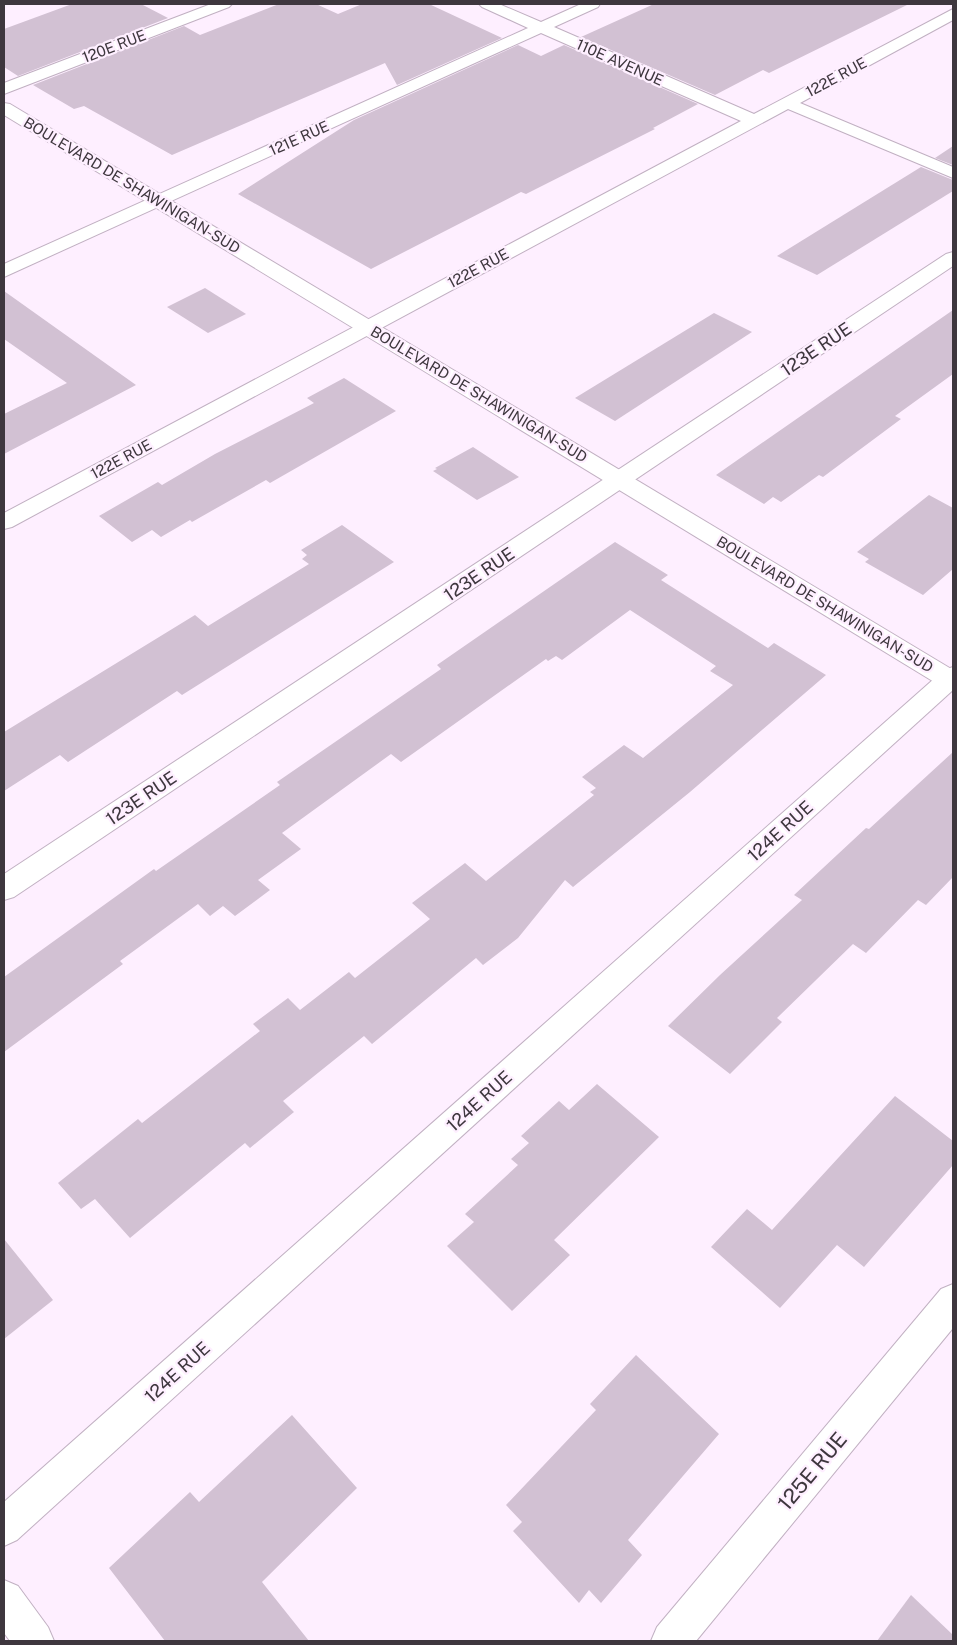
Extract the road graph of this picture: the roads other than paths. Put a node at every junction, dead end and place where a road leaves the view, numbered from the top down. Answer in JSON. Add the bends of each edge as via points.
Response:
{"nodes":[{"id":1,"x":224,"y":4,"type":"edge"},
{"id":2,"x":487,"y":4,"type":"edge"},
{"id":3,"x":593,"y":4,"type":"edge"},
{"id":4,"x":953,"y":14,"type":"edge"},
{"id":5,"x":541,"y":28,"type":"junction"},
{"id":6,"x":4,"y":89,"type":"edge"},
{"id":7,"x":787,"y":103,"type":"junction"},
{"id":8,"x":4,"y":108,"type":"edge"},
{"id":9,"x":754,"y":120,"type":"junction"},
{"id":10,"x":953,"y":174,"type":"edge"},
{"id":11,"x":160,"y":201,"type":"junction"},
{"id":12,"x":953,"y":258,"type":"edge"},
{"id":13,"x":4,"y":271,"type":"edge"},
{"id":14,"x":368,"y":327,"type":"junction"},
{"id":15,"x":620,"y":480,"type":"junction"},
{"id":16,"x":4,"y":522,"type":"edge"},
{"id":17,"x":952,"y":679,"type":"edge"},
{"id":18,"x":4,"y":889,"type":"edge"},
{"id":19,"x":953,"y":1302,"type":"edge"},
{"id":20,"x":4,"y":1527,"type":"edge"},
{"id":21,"x":4,"y":1600,"type":"edge"},
{"id":22,"x":34,"y":1641,"type":"edge"},
{"id":23,"x":670,"y":1641,"type":"edge"}],
"edges":[{"from":1,"to":6,"type":"street","name":"120E RUE"},
{"from":2,"to":5,"type":"street","name":"110E AVENUE"},
{"from":3,"to":5,"type":"street","name":"121E RUE"},
{"from":4,"to":7,"type":"street","name":"122E RUE"},
{"from":5,"to":9,"type":"street","name":"110E AVENUE"},
{"from":5,"to":11,"type":"street","name":"121E RUE"},
{"from":7,"to":9,"type":"street","name":"122E RUE"},
{"from":7,"to":10,"type":"street"},
{"from":8,"to":11,"type":"street","name":"BOULEVARD DE SHAWINIGAN-SUD"},
{"from":9,"to":14,"type":"street","name":"122E RUE"},
{"from":11,"to":13,"type":"street","name":"121E RUE"},
{"from":11,"to":14,"type":"street","name":"BOULEVARD DE SHAWINIGAN-SUD"},
{"from":12,"to":15,"type":"street","name":"123E RUE"},
{"from":14,"to":15,"type":"street","name":"BOULEVARD DE SHAWINIGAN-SUD"},
{"from":14,"to":16,"type":"street","name":"122E RUE"},
{"from":15,"to":17,"type":"street","name":"BOULEVARD DE SHAWINIGAN-SUD"},
{"from":15,"to":18,"type":"street","name":"123E RUE"},
{"from":17,"to":20,"type":"street","name":"124E RUE"},
{"from":19,"to":23,"type":"street","name":"125E RUE"},
{"from":21,"to":22,"type":"street"}]}
